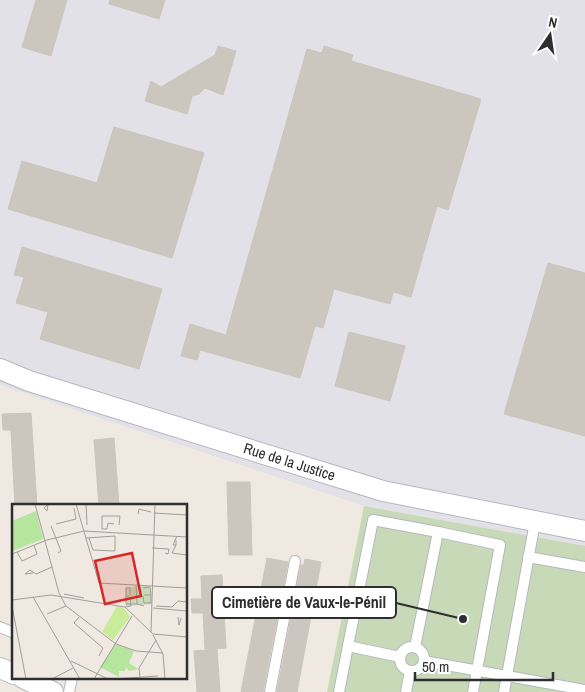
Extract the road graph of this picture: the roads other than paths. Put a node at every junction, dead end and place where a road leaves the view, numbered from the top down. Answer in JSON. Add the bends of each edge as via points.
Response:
{"nodes":[{"id":1,"x":0,"y":368,"type":"edge"},
{"id":2,"x":534,"y":522,"type":"junction"},
{"id":3,"x":585,"y":531,"type":"edge"},
{"id":4,"x":438,"y":532,"type":"junction"},
{"id":5,"x":528,"y":557,"type":"junction"},
{"id":6,"x":295,"y":561,"type":"dead end"},
{"id":7,"x":585,"y":567,"type":"edge"},
{"id":8,"x":0,"y":627,"type":"edge"},
{"id":9,"x":12,"y":633,"type":"edge"},
{"id":10,"x":348,"y":646,"type":"junction"},
{"id":11,"x":415,"y":647,"type":"junction"},
{"id":12,"x":400,"y":656,"type":"junction"},
{"id":13,"x":424,"y":661,"type":"junction"},
{"id":14,"x":0,"y":668,"type":"edge"},
{"id":15,"x":410,"y":671,"type":"junction"},
{"id":16,"x":477,"y":671,"type":"junction"},
{"id":17,"x":12,"y":673,"type":"edge"},
{"id":18,"x":507,"y":677,"type":"junction"},
{"id":19,"x":26,"y":680,"type":"edge"},
{"id":20,"x":585,"y":690,"type":"edge"},
{"id":21,"x":52,"y":692,"type":"edge"},
{"id":22,"x":270,"y":692,"type":"edge"},
{"id":23,"x":339,"y":692,"type":"edge"},
{"id":24,"x":406,"y":692,"type":"edge"},
{"id":25,"x":473,"y":692,"type":"edge"},
{"id":26,"x":504,"y":692,"type":"edge"}],
"edges":[{"from":1,"to":2,"type":"street","name":"Rue de la Justice","via":[[29,381],[383,491]]},
{"from":2,"to":3,"type":"street","name":"Rue de la Justice"},
{"from":2,"to":5,"type":"lane"},
{"from":4,"to":10,"type":"lane","via":[[373,520]]},
{"from":4,"to":11,"type":"lane"},
{"from":4,"to":16,"type":"lane","via":[[500,545]]},
{"from":5,"to":7,"type":"lane"},
{"from":5,"to":18,"type":"lane"},
{"from":6,"to":22,"type":"lane"},
{"from":8,"to":9,"type":"lane"},
{"from":10,"to":12,"type":"lane"},
{"from":10,"to":23,"type":"lane"},
{"from":11,"to":12,"type":"lane","via":[[404,650]]},
{"from":11,"to":13,"type":"lane","via":[[422,652]]},
{"from":12,"to":15,"type":"lane","via":[[402,666]]},
{"from":13,"to":15,"type":"lane","via":[[420,668]]},
{"from":13,"to":16,"type":"lane"},
{"from":14,"to":17,"type":"street"},
{"from":15,"to":24,"type":"lane"},
{"from":16,"to":18,"type":"lane"},
{"from":16,"to":25,"type":"lane"},
{"from":18,"to":20,"type":"lane"},
{"from":18,"to":26,"type":"lane"},
{"from":19,"to":21,"type":"street"}]}
